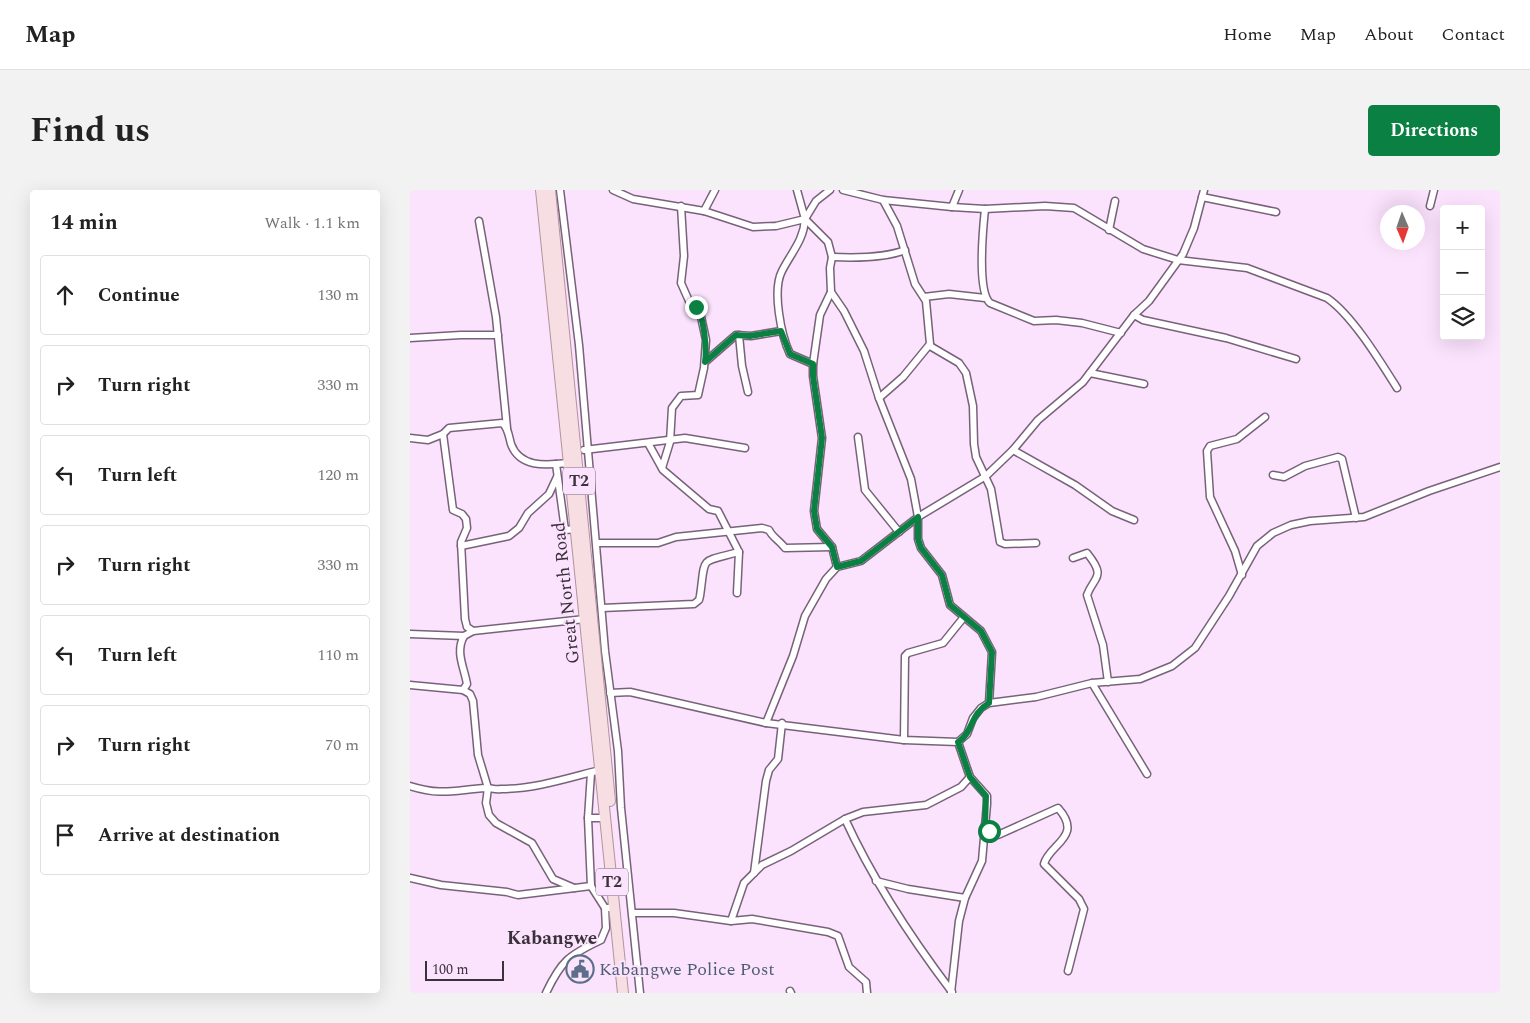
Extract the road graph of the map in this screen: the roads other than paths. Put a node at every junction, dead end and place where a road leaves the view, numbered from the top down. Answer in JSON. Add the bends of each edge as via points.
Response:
{"nodes":[{"id":1,"x":541,"y":190,"type":"edge"},
{"id":2,"x":550,"y":190,"type":"edge"},
{"id":3,"x":560,"y":190,"type":"edge"},
{"id":4,"x":613,"y":190,"type":"edge"},
{"id":5,"x":715,"y":190,"type":"edge"},
{"id":6,"x":797,"y":190,"type":"edge"},
{"id":7,"x":830,"y":190,"type":"edge"},
{"id":8,"x":843,"y":190,"type":"edge"},
{"id":9,"x":879,"y":190,"type":"edge"},
{"id":10,"x":959,"y":190,"type":"edge"},
{"id":11,"x":1434,"y":190,"type":"edge"},
{"id":12,"x":1203,"y":193,"type":"edge"},
{"id":13,"x":882,"y":200,"type":"junction"},
{"id":14,"x":1115,"y":201,"type":"dead end"},
{"id":15,"x":681,"y":206,"type":"junction"},
{"id":16,"x":1430,"y":206,"type":"dead end"},
{"id":17,"x":952,"y":207,"type":"junction"},
{"id":18,"x":984,"y":209,"type":"junction"},
{"id":19,"x":704,"y":210,"type":"junction"},
{"id":20,"x":1276,"y":212,"type":"dead end"},
{"id":21,"x":805,"y":218,"type":"junction"},
{"id":22,"x":478,"y":221,"type":"dead end"},
{"id":23,"x":1109,"y":230,"type":"junction"},
{"id":24,"x":905,"y":250,"type":"junction"},
{"id":25,"x":832,"y":257,"type":"junction"},
{"id":26,"x":1178,"y":260,"type":"junction"},
{"id":27,"x":831,"y":292,"type":"junction"},
{"id":28,"x":924,"y":296,"type":"junction"},
{"id":29,"x":985,"y":298,"type":"junction"},
{"id":30,"x":1134,"y":315,"type":"junction"},
{"id":31,"x":781,"y":331,"type":"junction"},
{"id":32,"x":1120,"y":333,"type":"junction"},
{"id":33,"x":740,"y":335,"type":"junction"},
{"id":34,"x":498,"y":336,"type":"junction"},
{"id":35,"x":410,"y":338,"type":"edge"},
{"id":36,"x":930,"y":346,"type":"junction"},
{"id":37,"x":1296,"y":359,"type":"dead end"},
{"id":38,"x":705,"y":362,"type":"junction"},
{"id":39,"x":813,"y":364,"type":"junction"},
{"id":40,"x":1090,"y":372,"type":"junction"},
{"id":41,"x":1144,"y":384,"type":"dead end"},
{"id":42,"x":1397,"y":388,"type":"dead end"},
{"id":43,"x":748,"y":392,"type":"dead end"},
{"id":44,"x":879,"y":398,"type":"junction"},
{"id":45,"x":1265,"y":417,"type":"dead end"},
{"id":46,"x":506,"y":428,"type":"junction"},
{"id":47,"x":443,"y":434,"type":"junction"},
{"id":48,"x":858,"y":437,"type":"dead end"},
{"id":49,"x":410,"y":438,"type":"edge"},
{"id":50,"x":670,"y":439,"type":"junction"},
{"id":51,"x":648,"y":443,"type":"junction"},
{"id":52,"x":745,"y":448,"type":"dead end"},
{"id":53,"x":581,"y":450,"type":"junction"},
{"id":54,"x":1013,"y":450,"type":"junction"},
{"id":55,"x":569,"y":463,"type":"junction"},
{"id":56,"x":556,"y":464,"type":"junction"},
{"id":57,"x":1500,"y":467,"type":"edge"},
{"id":58,"x":662,"y":468,"type":"junction"},
{"id":59,"x":1273,"y":475,"type":"dead end"},
{"id":60,"x":986,"y":476,"type":"junction"},
{"id":61,"x":557,"y":477,"type":"junction"},
{"id":62,"x":918,"y":517,"type":"junction"},
{"id":63,"x":1356,"y":518,"type":"junction"},
{"id":64,"x":1134,"y":520,"type":"dead end"},
{"id":65,"x":577,"y":529,"type":"junction"},
{"id":66,"x":729,"y":531,"type":"junction"},
{"id":67,"x":899,"y":532,"type":"junction"},
{"id":68,"x":597,"y":543,"type":"junction"},
{"id":69,"x":1036,"y":544,"type":"dead end"},
{"id":70,"x":461,"y":546,"type":"junction"},
{"id":71,"x":832,"y":547,"type":"junction"},
{"id":72,"x":739,"y":552,"type":"junction"},
{"id":73,"x":1073,"y":558,"type":"dead end"},
{"id":74,"x":837,"y":567,"type":"junction"},
{"id":75,"x":1242,"y":575,"type":"junction"},
{"id":76,"x":737,"y":593,"type":"dead end"},
{"id":77,"x":602,"y":608,"type":"junction"},
{"id":78,"x":964,"y":617,"type":"junction"},
{"id":79,"x":585,"y":618,"type":"junction"},
{"id":80,"x":473,"y":631,"type":"junction"},
{"id":81,"x":410,"y":634,"type":"edge"},
{"id":82,"x":464,"y":636,"type":"junction"},
{"id":83,"x":1108,"y":682,"type":"junction"},
{"id":84,"x":1092,"y":683,"type":"junction"},
{"id":85,"x":410,"y":685,"type":"edge"},
{"id":86,"x":463,"y":690,"type":"junction"},
{"id":87,"x":610,"y":693,"type":"junction"},
{"id":88,"x":989,"y":703,"type":"junction"},
{"id":89,"x":766,"y":723,"type":"junction"},
{"id":90,"x":782,"y":723,"type":"junction"},
{"id":91,"x":904,"y":740,"type":"junction"},
{"id":92,"x":958,"y":742,"type":"junction"},
{"id":93,"x":595,"y":772,"type":"junction"},
{"id":94,"x":1147,"y":774,"type":"dead end"},
{"id":95,"x":970,"y":777,"type":"junction"},
{"id":96,"x":410,"y":786,"type":"edge"},
{"id":97,"x":488,"y":788,"type":"junction"},
{"id":98,"x":588,"y":818,"type":"junction"},
{"id":99,"x":606,"y":818,"type":"junction"},
{"id":100,"x":845,"y":819,"type":"junction"},
{"id":101,"x":985,"y":825,"type":"junction"},
{"id":102,"x":754,"y":873,"type":"junction"},
{"id":103,"x":410,"y":878,"type":"edge"},
{"id":104,"x":876,"y":881,"type":"junction"},
{"id":105,"x":590,"y":886,"type":"junction"},
{"id":106,"x":574,"y":888,"type":"junction"},
{"id":107,"x":965,"y":898,"type":"junction"},
{"id":108,"x":610,"y":908,"type":"junction"},
{"id":109,"x":633,"y":912,"type":"junction"},
{"id":110,"x":731,"y":921,"type":"junction"},
{"id":111,"x":1068,"y":972,"type":"dead end"},
{"id":112,"x":952,"y":992,"type":"edge"},
{"id":113,"x":546,"y":993,"type":"edge"},
{"id":114,"x":623,"y":993,"type":"edge"},
{"id":115,"x":630,"y":993,"type":"edge"},
{"id":116,"x":640,"y":993,"type":"edge"},
{"id":117,"x":867,"y":993,"type":"edge"}],
"edges":[{"from":1,"to":55,"type":"main road","name":"Great North Road","number":"T2"},
{"from":2,"to":53,"type":"main road","name":"Great North Road","number":"T2"},
{"from":3,"to":53,"type":"street","via":[[579,345]]},
{"from":4,"to":15,"type":"street","via":[[639,201]]},
{"from":5,"to":19,"type":"street"},
{"from":6,"to":21,"type":"street"},
{"from":7,"to":21,"type":"street"},
{"from":8,"to":13,"type":"street"},
{"from":9,"to":13,"type":"street"},
{"from":10,"to":17,"type":"street"},
{"from":11,"to":16,"type":"street"},
{"from":12,"to":20,"type":"street"},
{"from":12,"to":26,"type":"street","via":[[1194,228]]},
{"from":13,"to":17,"type":"street"},
{"from":13,"to":24,"type":"street","via":[[897,226]]},
{"from":14,"to":23,"type":"street"},
{"from":15,"to":19,"type":"street"},
{"from":15,"to":38,"type":"street","via":[[684,256],[680,281],[689,301],[700,312],[706,340]]},
{"from":17,"to":18,"type":"street"},
{"from":18,"to":23,"type":"street","via":[[1074,208]]},
{"from":18,"to":29,"type":"street","via":[[981,250]]},
{"from":19,"to":21,"type":"street","via":[[753,227],[776,226]]},
{"from":21,"to":25,"type":"street","via":[[824,236]]},
{"from":21,"to":31,"type":"street","via":[[803,235],[780,273]]},
{"from":22,"to":34,"type":"street"},
{"from":23,"to":26,"type":"street","via":[[1143,249]]},
{"from":24,"to":25,"type":"street","via":[[866,258]]},
{"from":24,"to":28,"type":"street","via":[[915,284]]},
{"from":25,"to":27,"type":"street"},
{"from":26,"to":30,"type":"street","via":[[1149,301]]},
{"from":26,"to":42,"type":"street","via":[[1247,268],[1327,298],[1372,350]]},
{"from":27,"to":39,"type":"street","via":[[820,315]]},
{"from":27,"to":44,"type":"street","via":[[864,351]]},
{"from":28,"to":29,"type":"street","via":[[949,294]]},
{"from":28,"to":36,"type":"street"},
{"from":29,"to":32,"type":"street","via":[[993,306],[1034,321],[1056,320]]},
{"from":30,"to":32,"type":"street"},
{"from":30,"to":37,"type":"street"},
{"from":31,"to":33,"type":"street"},
{"from":31,"to":39,"type":"street","via":[[790,354]]},
{"from":32,"to":40,"type":"street"},
{"from":33,"to":38,"type":"street","via":[[733,336]]},
{"from":33,"to":43,"type":"street"},
{"from":34,"to":35,"type":"street"},
{"from":34,"to":46,"type":"street"},
{"from":36,"to":44,"type":"street"},
{"from":36,"to":60,"type":"street","via":[[964,367],[972,400],[974,444]]},
{"from":38,"to":50,"type":"street","via":[[698,395],[681,396],[674,404]]},
{"from":39,"to":71,"type":"street","via":[[822,438],[814,511],[817,529]]},
{"from":40,"to":41,"type":"street"},
{"from":40,"to":54,"type":"street","via":[[1080,385],[1038,420]]},
{"from":44,"to":62,"type":"street","via":[[911,479]]},
{"from":45,"to":75,"type":"street","via":[[1243,436],[1210,446],[1207,451],[1210,497],[1235,551]]},
{"from":46,"to":47,"type":"street","via":[[498,422],[449,428]]},
{"from":46,"to":56,"type":"street","via":[[512,446],[522,458],[540,465]]},
{"from":47,"to":49,"type":"street","via":[[428,440]]},
{"from":47,"to":70,"type":"street","via":[[452,510],[466,519],[467,528]]},
{"from":48,"to":67,"type":"street","via":[[865,490]]},
{"from":50,"to":51,"type":"street"},
{"from":50,"to":52,"type":"street","via":[[685,438]]},
{"from":50,"to":58,"type":"street"},
{"from":51,"to":53,"type":"street"},
{"from":51,"to":58,"type":"street"},
{"from":53,"to":68,"type":"street"},
{"from":53,"to":115,"type":"main road","name":"Great North Road","number":"T2"},
{"from":54,"to":60,"type":"street"},
{"from":54,"to":64,"type":"street","via":[[1075,485],[1112,511]]},
{"from":55,"to":56,"type":"street"},
{"from":55,"to":65,"type":"main road","name":"Great North Road","number":"T2"},
{"from":56,"to":61,"type":"street"},
{"from":57,"to":63,"type":"street"},
{"from":58,"to":66,"type":"street","via":[[709,508],[718,511]]},
{"from":59,"to":63,"type":"street","via":[[1284,477],[1305,466],[1342,458]]},
{"from":60,"to":62,"type":"street"},
{"from":60,"to":69,"type":"street","via":[[1000,542]]},
{"from":61,"to":65,"type":"street","via":[[565,530]]},
{"from":61,"to":70,"type":"street","via":[[549,494],[509,536]]},
{"from":62,"to":67,"type":"street"},
{"from":62,"to":78,"type":"street","via":[[921,548],[942,575],[950,605]]},
{"from":63,"to":75,"type":"street","via":[[1310,521],[1273,533],[1257,546]]},
{"from":65,"to":79,"type":"main road","name":"Great North Road","number":"T2"},
{"from":66,"to":68,"type":"street","via":[[676,537],[658,543]]},
{"from":66,"to":71,"type":"street","via":[[762,528],[769,530],[787,548]]},
{"from":66,"to":72,"type":"street"},
{"from":67,"to":74,"type":"street","via":[[861,561]]},
{"from":68,"to":77,"type":"street"},
{"from":70,"to":80,"type":"street","via":[[465,619],[467,628]]},
{"from":71,"to":74,"type":"street"},
{"from":72,"to":76,"type":"street"},
{"from":72,"to":77,"type":"street","via":[[703,565],[700,596],[694,604]]},
{"from":73,"to":83,"type":"street","via":[[1087,553],[1096,567],[1096,581],[1087,596],[1104,645]]},
{"from":74,"to":89,"type":"street","via":[[826,578],[805,616]]},
{"from":75,"to":83,"type":"street","via":[[1203,637],[1186,656],[1157,674],[1126,682]]},
{"from":77,"to":87,"type":"street"},
{"from":78,"to":88,"type":"street","via":[[981,631],[992,652]]},
{"from":78,"to":91,"type":"street","via":[[943,643],[905,656]]},
{"from":79,"to":80,"type":"street"},
{"from":79,"to":93,"type":"main road","name":"Great North Road","number":"T2"},
{"from":80,"to":82,"type":"street"},
{"from":81,"to":82,"type":"street"},
{"from":82,"to":86,"type":"street","via":[[460,643],[466,684]]},
{"from":83,"to":84,"type":"street"},
{"from":84,"to":88,"type":"street","via":[[1036,697]]},
{"from":84,"to":94,"type":"street"},
{"from":85,"to":86,"type":"street"},
{"from":86,"to":97,"type":"street","via":[[473,701],[478,755]]},
{"from":87,"to":89,"type":"street","via":[[630,692]]},
{"from":87,"to":109,"type":"street"},
{"from":88,"to":92,"type":"street","via":[[981,708],[967,734]]},
{"from":89,"to":90,"type":"street"},
{"from":90,"to":91,"type":"street"},
{"from":90,"to":102,"type":"street","via":[[778,760],[769,770],[766,781]]},
{"from":91,"to":92,"type":"street"},
{"from":92,"to":95,"type":"street"},
{"from":93,"to":97,"type":"street","via":[[528,787]]},
{"from":93,"to":98,"type":"street"},
{"from":93,"to":99,"type":"main road","name":"Great North Road","number":"T2"},
{"from":95,"to":100,"type":"street","via":[[961,787],[926,805],[863,812]]},
{"from":95,"to":101,"type":"street","via":[[986,796]]},
{"from":96,"to":97,"type":"street","via":[[438,793]]},
{"from":97,"to":106,"type":"street","via":[[486,803],[489,815],[496,823],[531,841],[550,876]]},
{"from":98,"to":99,"type":"street"},
{"from":98,"to":105,"type":"street"},
{"from":99,"to":108,"type":"main road","name":"Great North Road","number":"T2"},
{"from":100,"to":102,"type":"street","via":[[762,865]]},
{"from":100,"to":104,"type":"street"},
{"from":101,"to":107,"type":"street","via":[[982,861]]},
{"from":101,"to":111,"type":"street","via":[[998,835],[1058,808],[1061,812],[1066,825],[1065,836],[1044,864],[1079,899],[1084,909]]},
{"from":102,"to":110,"type":"street","via":[[744,884]]},
{"from":103,"to":106,"type":"street","via":[[440,886],[518,895]]},
{"from":104,"to":107,"type":"street","via":[[908,890]]},
{"from":104,"to":112,"type":"street"},
{"from":105,"to":106,"type":"street"},
{"from":105,"to":108,"type":"street"},
{"from":107,"to":112,"type":"street","via":[[955,943]]},
{"from":108,"to":113,"type":"street","via":[[601,940],[575,952],[562,965]]},
{"from":108,"to":114,"type":"main road","name":"Great North Road","number":"T2"},
{"from":109,"to":110,"type":"street","via":[[674,913]]},
{"from":109,"to":116,"type":"street"},
{"from":110,"to":117,"type":"street","via":[[752,919],[835,935],[849,967],[866,982]]}]}
